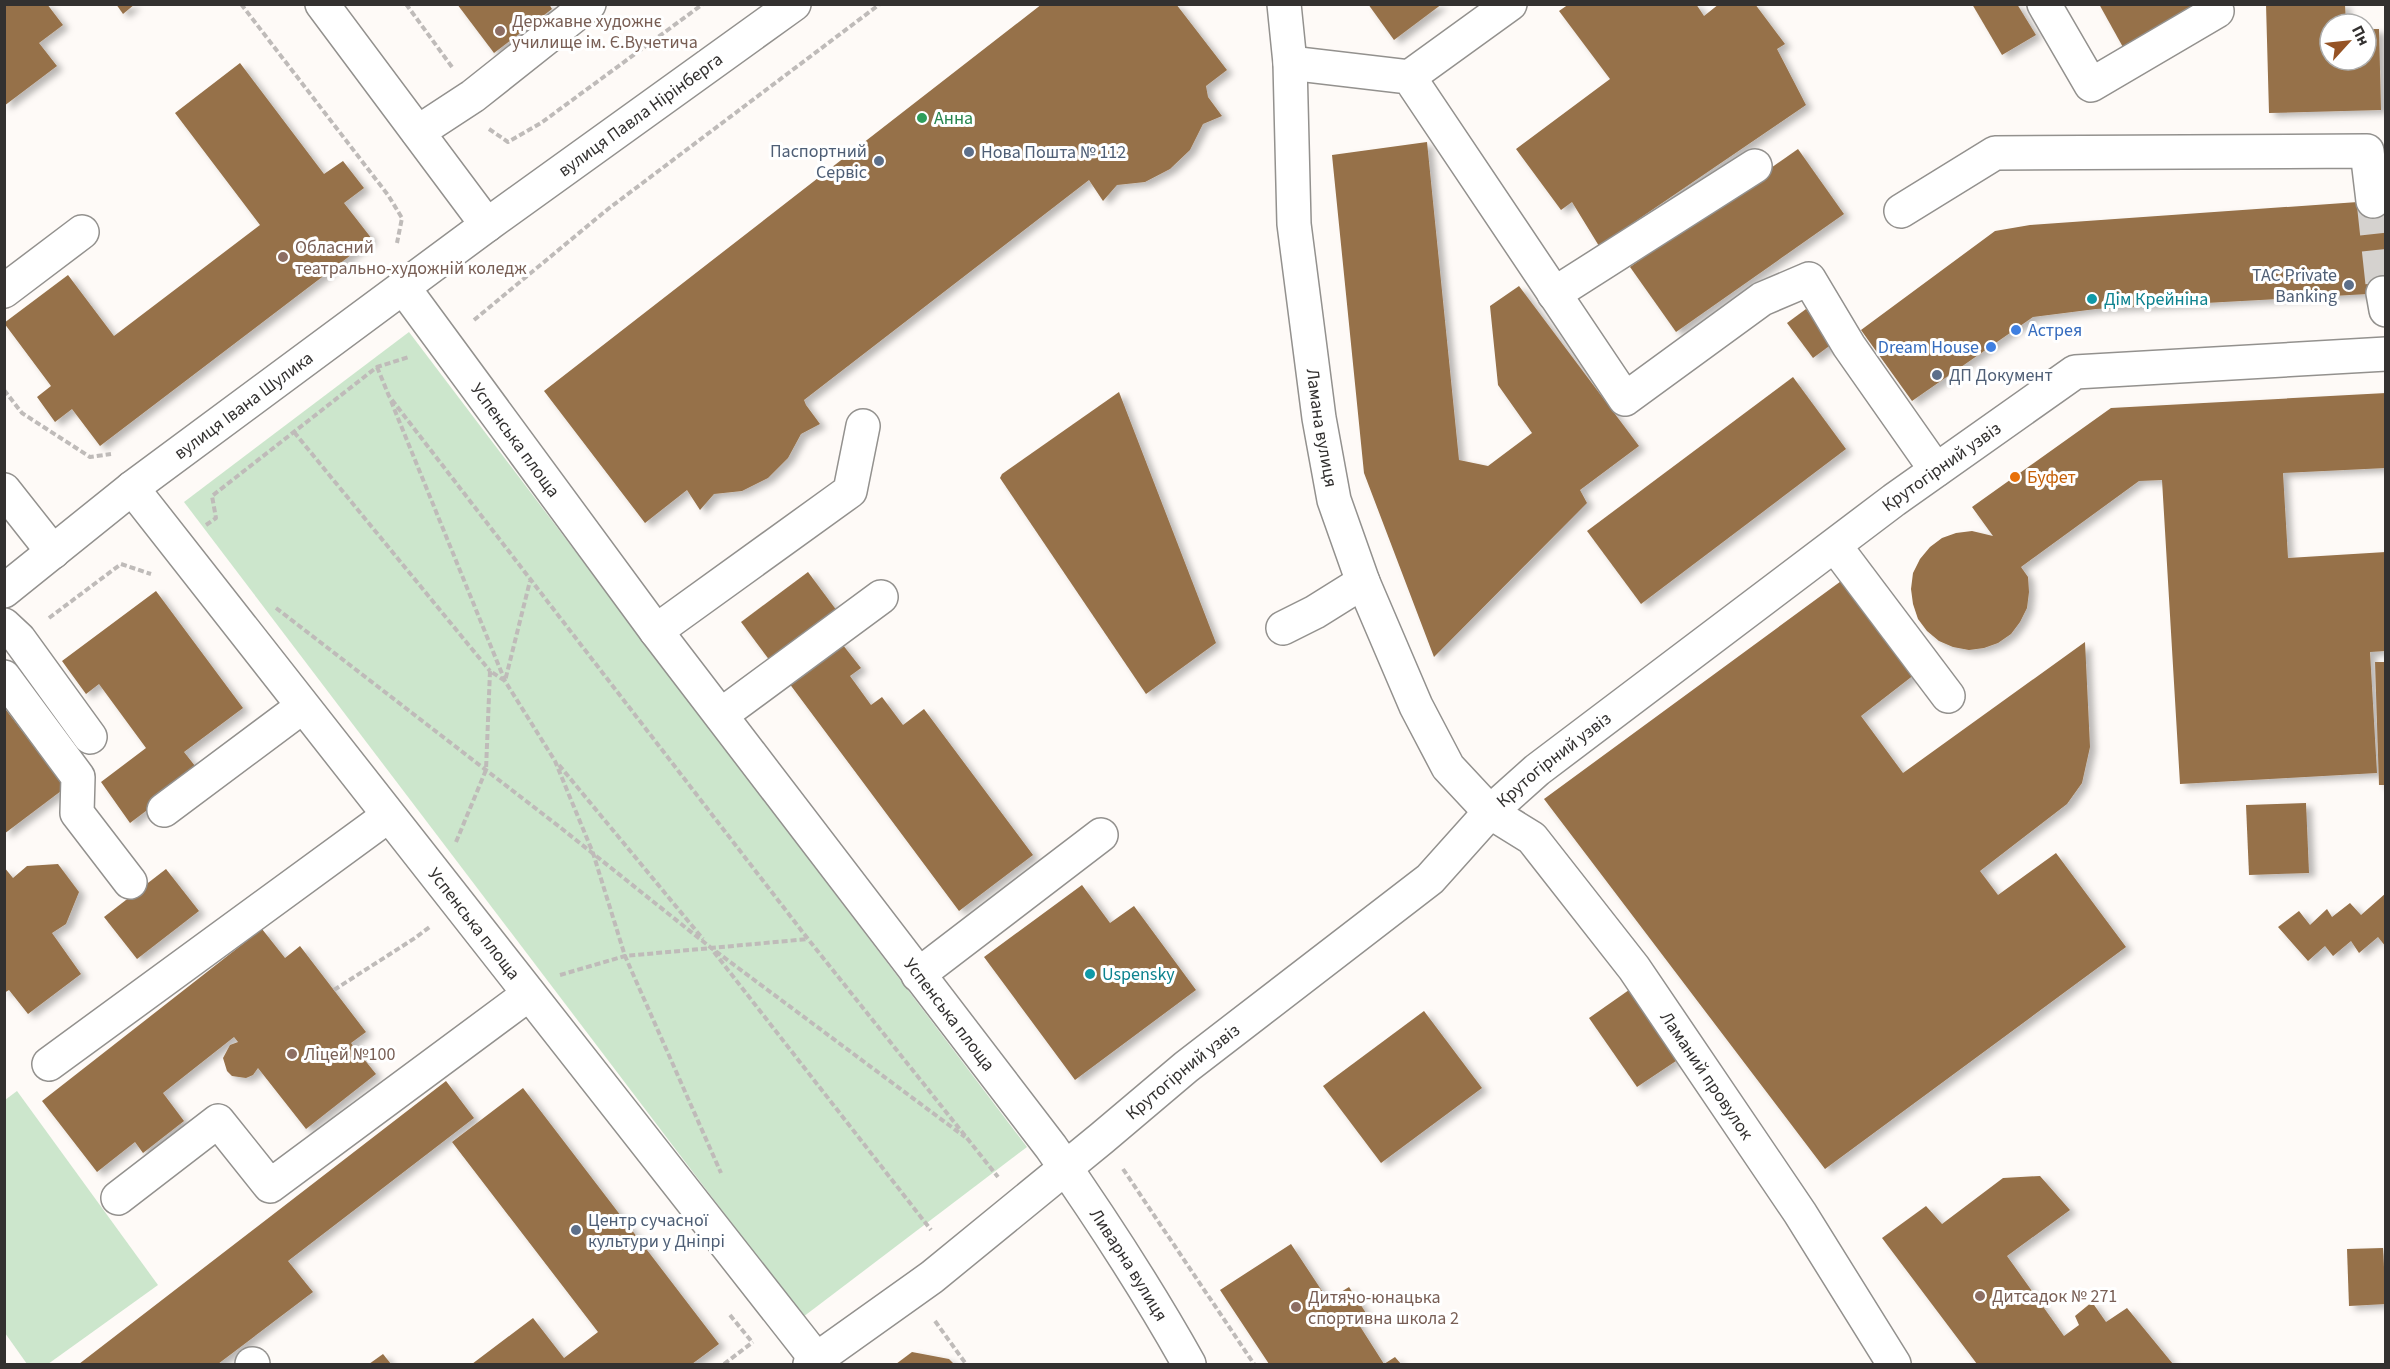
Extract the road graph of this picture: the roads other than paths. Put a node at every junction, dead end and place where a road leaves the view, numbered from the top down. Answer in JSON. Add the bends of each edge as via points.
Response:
{"nodes":[{"id":1,"x":322,"y":4,"type":"edge"},
{"id":2,"x":589,"y":4,"type":"edge"},
{"id":3,"x":794,"y":4,"type":"edge"},
{"id":4,"x":1284,"y":4,"type":"edge"},
{"id":5,"x":1510,"y":4,"type":"edge"},
{"id":6,"x":2044,"y":4,"type":"edge"},
{"id":7,"x":2214,"y":4,"type":"edge"},
{"id":8,"x":1290,"y":63,"type":"junction"},
{"id":9,"x":1409,"y":77,"type":"junction"},
{"id":10,"x":418,"y":132,"type":"junction"},
{"id":11,"x":1755,"y":166,"type":"dead end"},
{"id":12,"x":2373,"y":201,"type":"tunnel mouth"},
{"id":13,"x":1901,"y":211,"type":"dead end"},
{"id":14,"x":487,"y":225,"type":"junction"},
{"id":15,"x":82,"y":232,"type":"dead end"},
{"id":16,"x":403,"y":287,"type":"junction"},
{"id":17,"x":4,"y":291,"type":"edge"},
{"id":18,"x":1554,"y":294,"type":"junction"},
{"id":19,"x":2385,"y":354,"type":"edge"},
{"id":20,"x":863,"y":426,"type":"dead end"},
{"id":21,"x":1936,"y":470,"type":"junction"},
{"id":22,"x":132,"y":488,"type":"junction"},
{"id":23,"x":4,"y":490,"type":"edge"},
{"id":24,"x":1835,"y":546,"type":"junction"},
{"id":25,"x":53,"y":552,"type":"junction"},
{"id":26,"x":1363,"y":582,"type":"junction"},
{"id":27,"x":4,"y":591,"type":"edge"},
{"id":28,"x":881,"y":597,"type":"dead end"},
{"id":29,"x":4,"y":625,"type":"edge"},
{"id":30,"x":1283,"y":628,"type":"dead end"},
{"id":31,"x":656,"y":631,"type":"junction"},
{"id":32,"x":4,"y":677,"type":"edge"},
{"id":33,"x":1948,"y":696,"type":"dead end"},
{"id":34,"x":302,"y":707,"type":"junction"},
{"id":35,"x":721,"y":715,"type":"junction"},
{"id":36,"x":90,"y":737,"type":"dead end"},
{"id":37,"x":164,"y":810,"type":"dead end"},
{"id":38,"x":1490,"y":812,"type":"junction"},
{"id":39,"x":388,"y":816,"type":"junction"},
{"id":40,"x":1101,"y":835,"type":"dead end"},
{"id":41,"x":130,"y":882,"type":"dead end"},
{"id":42,"x":918,"y":975,"type":"junction"},
{"id":43,"x":525,"y":990,"type":"junction"},
{"id":44,"x":49,"y":1064,"type":"dead end"},
{"id":45,"x":1065,"y":1167,"type":"junction"},
{"id":46,"x":118,"y":1198,"type":"dead end"},
{"id":47,"x":814,"y":1362,"type":"edge"},
{"id":48,"x":1189,"y":1365,"type":"edge"},
{"id":49,"x":1894,"y":1365,"type":"edge"}],
"edges":[{"from":1,"to":10,"type":"street"},
{"from":2,"to":10,"type":"street","via":[[473,96]]},
{"from":3,"to":14,"type":"street","name":"вулиця Павла Нірінберга"},
{"from":4,"to":8,"type":"street","name":"Ламана вулиця"},
{"from":5,"to":9,"type":"street"},
{"from":6,"to":7,"type":"street","via":[[2091,85],[2217,11]]},
{"from":8,"to":9,"type":"street"},
{"from":8,"to":26,"type":"street","name":"Ламана вулиця","via":[[1294,224],[1319,418],[1334,500]]},
{"from":9,"to":18,"type":"street"},
{"from":10,"to":14,"type":"street"},
{"from":11,"to":18,"type":"street"},
{"from":12,"to":13,"type":"street","via":[[2367,152],[1995,153]]},
{"from":14,"to":16,"type":"street","name":"вулиця Івана Шулика"},
{"from":15,"to":17,"type":"street"},
{"from":16,"to":22,"type":"street","name":"вулиця Івана Шулика"},
{"from":16,"to":31,"type":"street","name":"Успенська площа"},
{"from":18,"to":21,"type":"street","via":[[1625,399],[1762,299],[1809,279],[1849,346]]},
{"from":19,"to":21,"type":"street","name":"Крутогірний узвіз","via":[[2075,372]]},
{"from":20,"to":31,"type":"street","via":[[850,491]]},
{"from":21,"to":24,"type":"street","name":"Крутогірний узвіз"},
{"from":22,"to":25,"type":"street","name":"вулиця Івана Шулика"},
{"from":22,"to":34,"type":"street","name":"Успенська площа"},
{"from":23,"to":25,"type":"street"},
{"from":24,"to":33,"type":"street"},
{"from":24,"to":38,"type":"street","name":"Крутогірний узвіз","via":[[1537,770]]},
{"from":25,"to":27,"type":"street","name":"вулиця Івана Шулика"},
{"from":26,"to":30,"type":"street"},
{"from":26,"to":38,"type":"street","name":"Ламана вулиця","via":[[1416,706],[1448,767]]},
{"from":28,"to":35,"type":"street"},
{"from":29,"to":36,"type":"street","via":[[19,639]]},
{"from":31,"to":35,"type":"street","name":"Успенська площа"},
{"from":32,"to":41,"type":"street","via":[[78,777],[77,813]]},
{"from":34,"to":37,"type":"street"},
{"from":34,"to":39,"type":"street","name":"Успенська площа"},
{"from":35,"to":42,"type":"street","name":"Успенська площа"},
{"from":38,"to":45,"type":"street","name":"Крутогірний узвіз","via":[[1430,879],[1186,1067]]},
{"from":38,"to":49,"type":"street","name":"Ламаний провулок","via":[[1532,838],[1634,968],[1800,1213]]},
{"from":39,"to":43,"type":"street","name":"Успенська площа"},
{"from":39,"to":44,"type":"street"},
{"from":40,"to":42,"type":"street"},
{"from":42,"to":45,"type":"street","name":"Успенська площа"},
{"from":43,"to":46,"type":"street","via":[[270,1186],[218,1121]]},
{"from":43,"to":47,"type":"street","name":"Успенська площа"},
{"from":45,"to":47,"type":"street","name":"Крутогірний узвіз","via":[[932,1277]]},
{"from":45,"to":48,"type":"street","name":"Ливарна вулиця","via":[[1164,1319]]}]}
